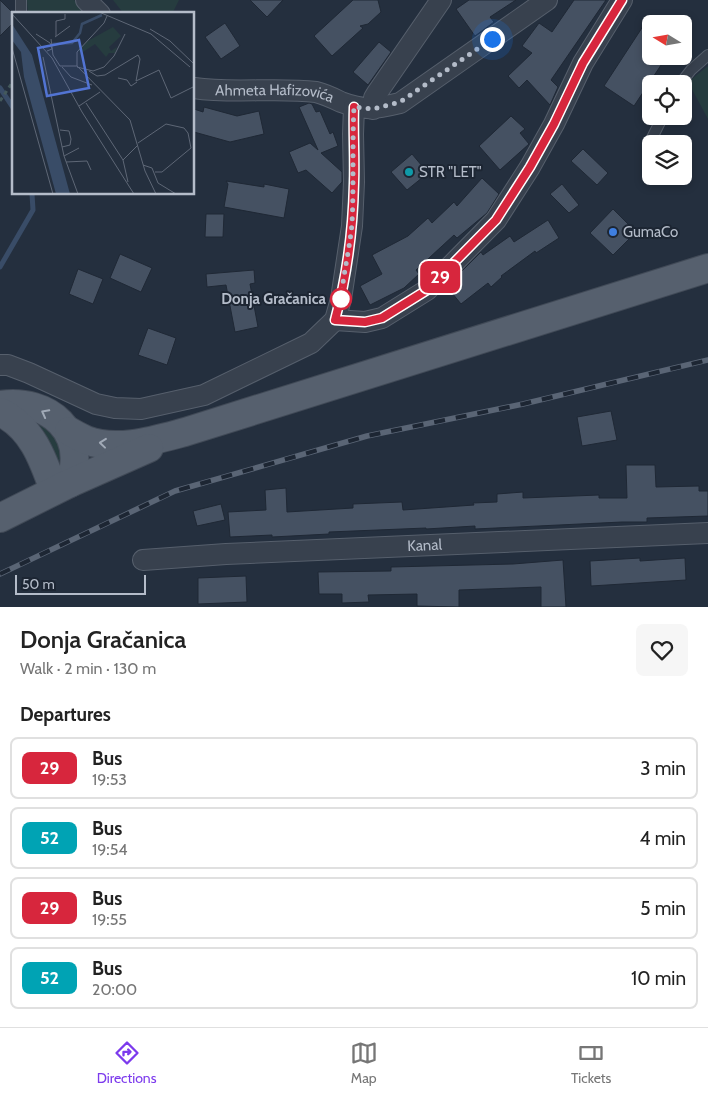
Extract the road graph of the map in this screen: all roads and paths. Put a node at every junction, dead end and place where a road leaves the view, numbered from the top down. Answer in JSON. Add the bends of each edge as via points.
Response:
{"nodes":[{"id":1,"x":86,"y":0,"type":"edge"},
{"id":2,"x":440,"y":0,"type":"edge"},
{"id":3,"x":547,"y":0,"type":"edge"},
{"id":4,"x":622,"y":0,"type":"edge"},
{"id":5,"x":98,"y":12,"type":"edge"},
{"id":6,"x":708,"y":54,"type":"edge"},
{"id":7,"x":687,"y":75,"type":"edge"},
{"id":8,"x":12,"y":83,"type":"edge"},
{"id":9,"x":195,"y":88,"type":"edge"},
{"id":10,"x":0,"y":101,"type":"edge"},
{"id":11,"x":364,"y":108,"type":"junction"},
{"id":12,"x":708,"y":268,"type":"edge"},
{"id":13,"x":335,"y":320,"type":"junction"},
{"id":14,"x":0,"y":366,"type":"edge"},
{"id":15,"x":0,"y":405,"type":"edge"},
{"id":16,"x":0,"y":412,"type":"edge"},
{"id":17,"x":69,"y":431,"type":"junction"},
{"id":18,"x":185,"y":432,"type":"junction"},
{"id":19,"x":62,"y":486,"type":"junction"},
{"id":20,"x":0,"y":518,"type":"edge"},
{"id":21,"x":708,"y":532,"type":"edge"},
{"id":22,"x":143,"y":560,"type":"dead end"}],
"edges":[{"from":1,"to":5,"type":"street"},
{"from":2,"to":11,"type":"street"},
{"from":3,"to":11,"type":"street","via":[[400,102]]},
{"from":4,"to":13,"type":"street","via":[[583,63],[530,167],[496,220],[427,290],[382,318],[365,322]]},
{"from":6,"to":7,"type":"lane"},
{"from":8,"to":10,"type":"path"},
{"from":9,"to":11,"type":"street","name":"Ahmeta Hafizovića","via":[[318,93]]},
{"from":11,"to":13,"type":"street","via":[[353,134],[352,226]]},
{"from":12,"to":18,"type":"main road"},
{"from":13,"to":14,"type":"street","via":[[311,343],[204,395],[141,408],[96,404],[29,373],[8,365]]},
{"from":17,"to":15,"type":"main road","one_way":true,"via":[[45,412],[30,406]]},
{"from":16,"to":19,"type":"main road","via":[[18,423],[30,436]]},
{"from":18,"to":17,"type":"main road","one_way":true,"via":[[125,444],[87,440]]},
{"from":17,"to":19,"type":"main road","via":[[75,456],[74,470]]},
{"from":18,"to":19,"type":"main road"},
{"from":19,"to":20,"type":"main road"},
{"from":21,"to":22,"type":"street","name":"Kanal"}]}
